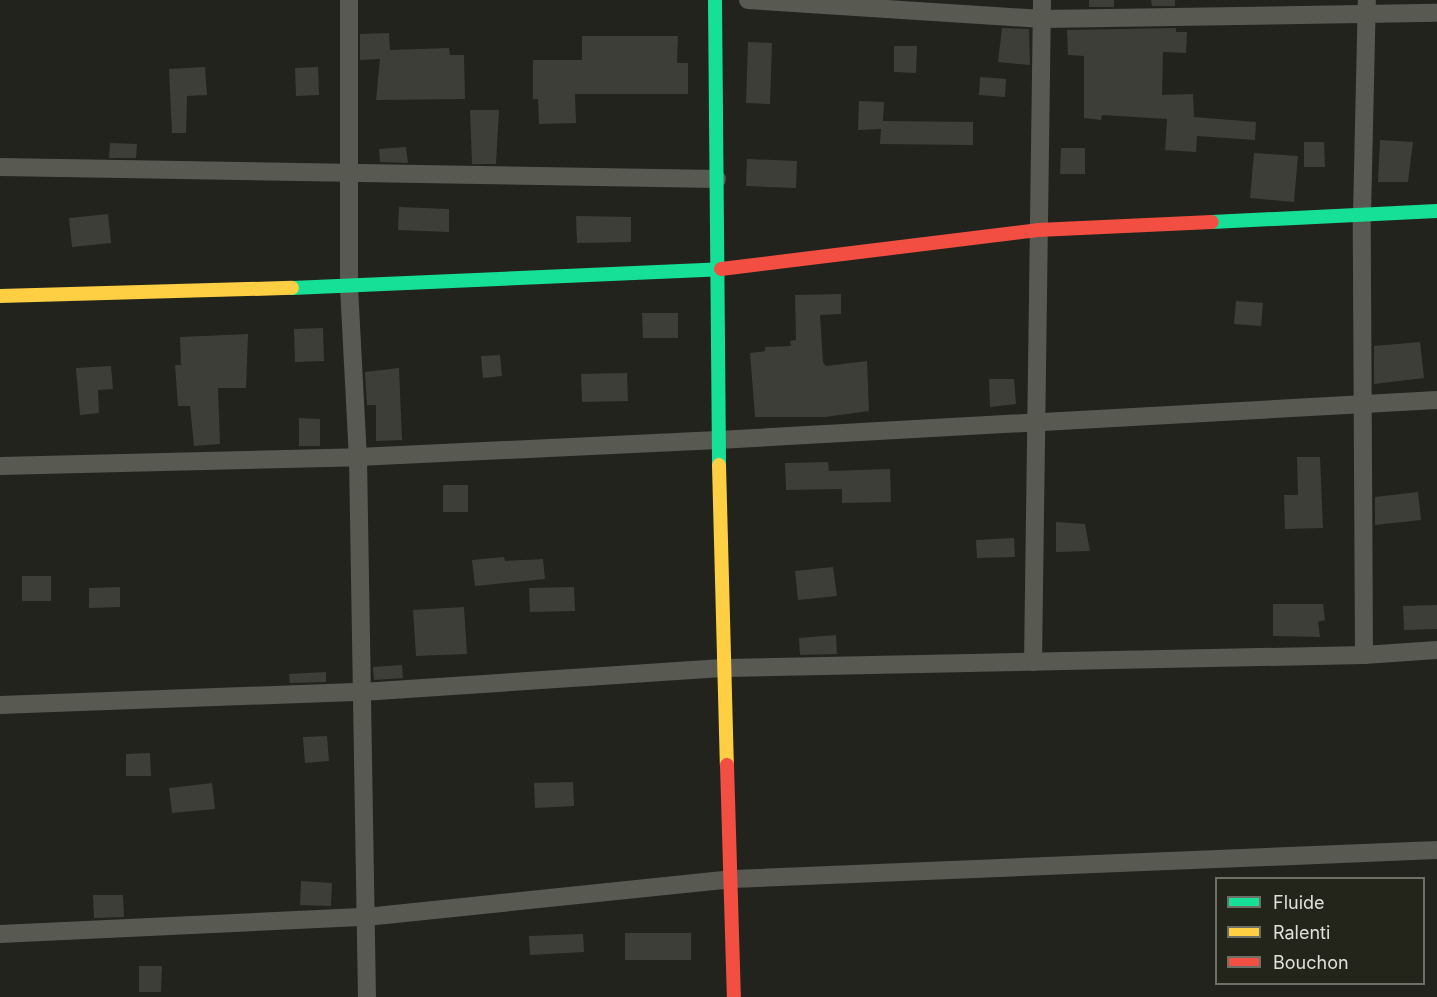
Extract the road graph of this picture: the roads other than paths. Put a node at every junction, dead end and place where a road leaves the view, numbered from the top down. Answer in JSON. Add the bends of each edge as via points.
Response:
{"nodes":[{"id":1,"x":350,"y":0,"type":"edge"},
{"id":2,"x":715,"y":0,"type":"edge"},
{"id":3,"x":748,"y":0,"type":"edge"},
{"id":4,"x":1042,"y":0,"type":"edge"},
{"id":5,"x":1367,"y":7,"type":"edge"},
{"id":6,"x":1437,"y":13,"type":"edge"},
{"id":7,"x":1042,"y":19,"type":"junction"},
{"id":8,"x":0,"y":167,"type":"edge"},
{"id":9,"x":349,"y":170,"type":"junction"},
{"id":10,"x":717,"y":179,"type":"junction"},
{"id":11,"x":1437,"y":211,"type":"edge"},
{"id":12,"x":1362,"y":214,"type":"junction"},
{"id":13,"x":1038,"y":230,"type":"junction"},
{"id":14,"x":719,"y":268,"type":"junction"},
{"id":15,"x":349,"y":287,"type":"junction"},
{"id":16,"x":0,"y":296,"type":"edge"},
{"id":17,"x":1437,"y":400,"type":"edge"},
{"id":18,"x":1364,"y":405,"type":"junction"},
{"id":19,"x":1037,"y":422,"type":"junction"},
{"id":20,"x":718,"y":440,"type":"junction"},
{"id":21,"x":358,"y":456,"type":"junction"},
{"id":22,"x":0,"y":466,"type":"edge"},
{"id":23,"x":1437,"y":650,"type":"edge"},
{"id":24,"x":1364,"y":655,"type":"junction"},
{"id":25,"x":1033,"y":662,"type":"junction"},
{"id":26,"x":726,"y":668,"type":"junction"},
{"id":27,"x":362,"y":692,"type":"junction"},
{"id":28,"x":0,"y":705,"type":"edge"},
{"id":29,"x":1437,"y":850,"type":"edge"},
{"id":30,"x":733,"y":879,"type":"junction"},
{"id":31,"x":366,"y":916,"type":"junction"},
{"id":32,"x":0,"y":934,"type":"edge"},
{"id":33,"x":367,"y":997,"type":"edge"},
{"id":34,"x":734,"y":997,"type":"edge"}],
"edges":[{"from":1,"to":9,"type":"street"},
{"from":2,"to":10,"type":"street"},
{"from":3,"to":7,"type":"street"},
{"from":4,"to":7,"type":"street"},
{"from":5,"to":6,"type":"street"},
{"from":5,"to":7,"type":"street"},
{"from":5,"to":12,"type":"street"},
{"from":7,"to":13,"type":"street"},
{"from":8,"to":9,"type":"street"},
{"from":9,"to":10,"type":"street"},
{"from":9,"to":15,"type":"street"},
{"from":10,"to":14,"type":"street"},
{"from":11,"to":12,"type":"street"},
{"from":12,"to":13,"type":"street"},
{"from":12,"to":18,"type":"street"},
{"from":13,"to":14,"type":"street"},
{"from":13,"to":19,"type":"street"},
{"from":14,"to":15,"type":"street"},
{"from":14,"to":20,"type":"street"},
{"from":15,"to":16,"type":"street"},
{"from":15,"to":21,"type":"street"},
{"from":17,"to":18,"type":"street"},
{"from":18,"to":19,"type":"street"},
{"from":18,"to":24,"type":"street"},
{"from":19,"to":20,"type":"street"},
{"from":19,"to":25,"type":"street"},
{"from":20,"to":21,"type":"street"},
{"from":20,"to":26,"type":"street"},
{"from":21,"to":22,"type":"street"},
{"from":21,"to":27,"type":"street"},
{"from":23,"to":24,"type":"street"},
{"from":24,"to":25,"type":"street"},
{"from":25,"to":26,"type":"street"},
{"from":26,"to":27,"type":"street"},
{"from":26,"to":30,"type":"street"},
{"from":27,"to":28,"type":"street"},
{"from":27,"to":31,"type":"street"},
{"from":29,"to":30,"type":"street"},
{"from":30,"to":31,"type":"street"},
{"from":30,"to":34,"type":"street"},
{"from":31,"to":32,"type":"street"},
{"from":31,"to":33,"type":"street"}]}
